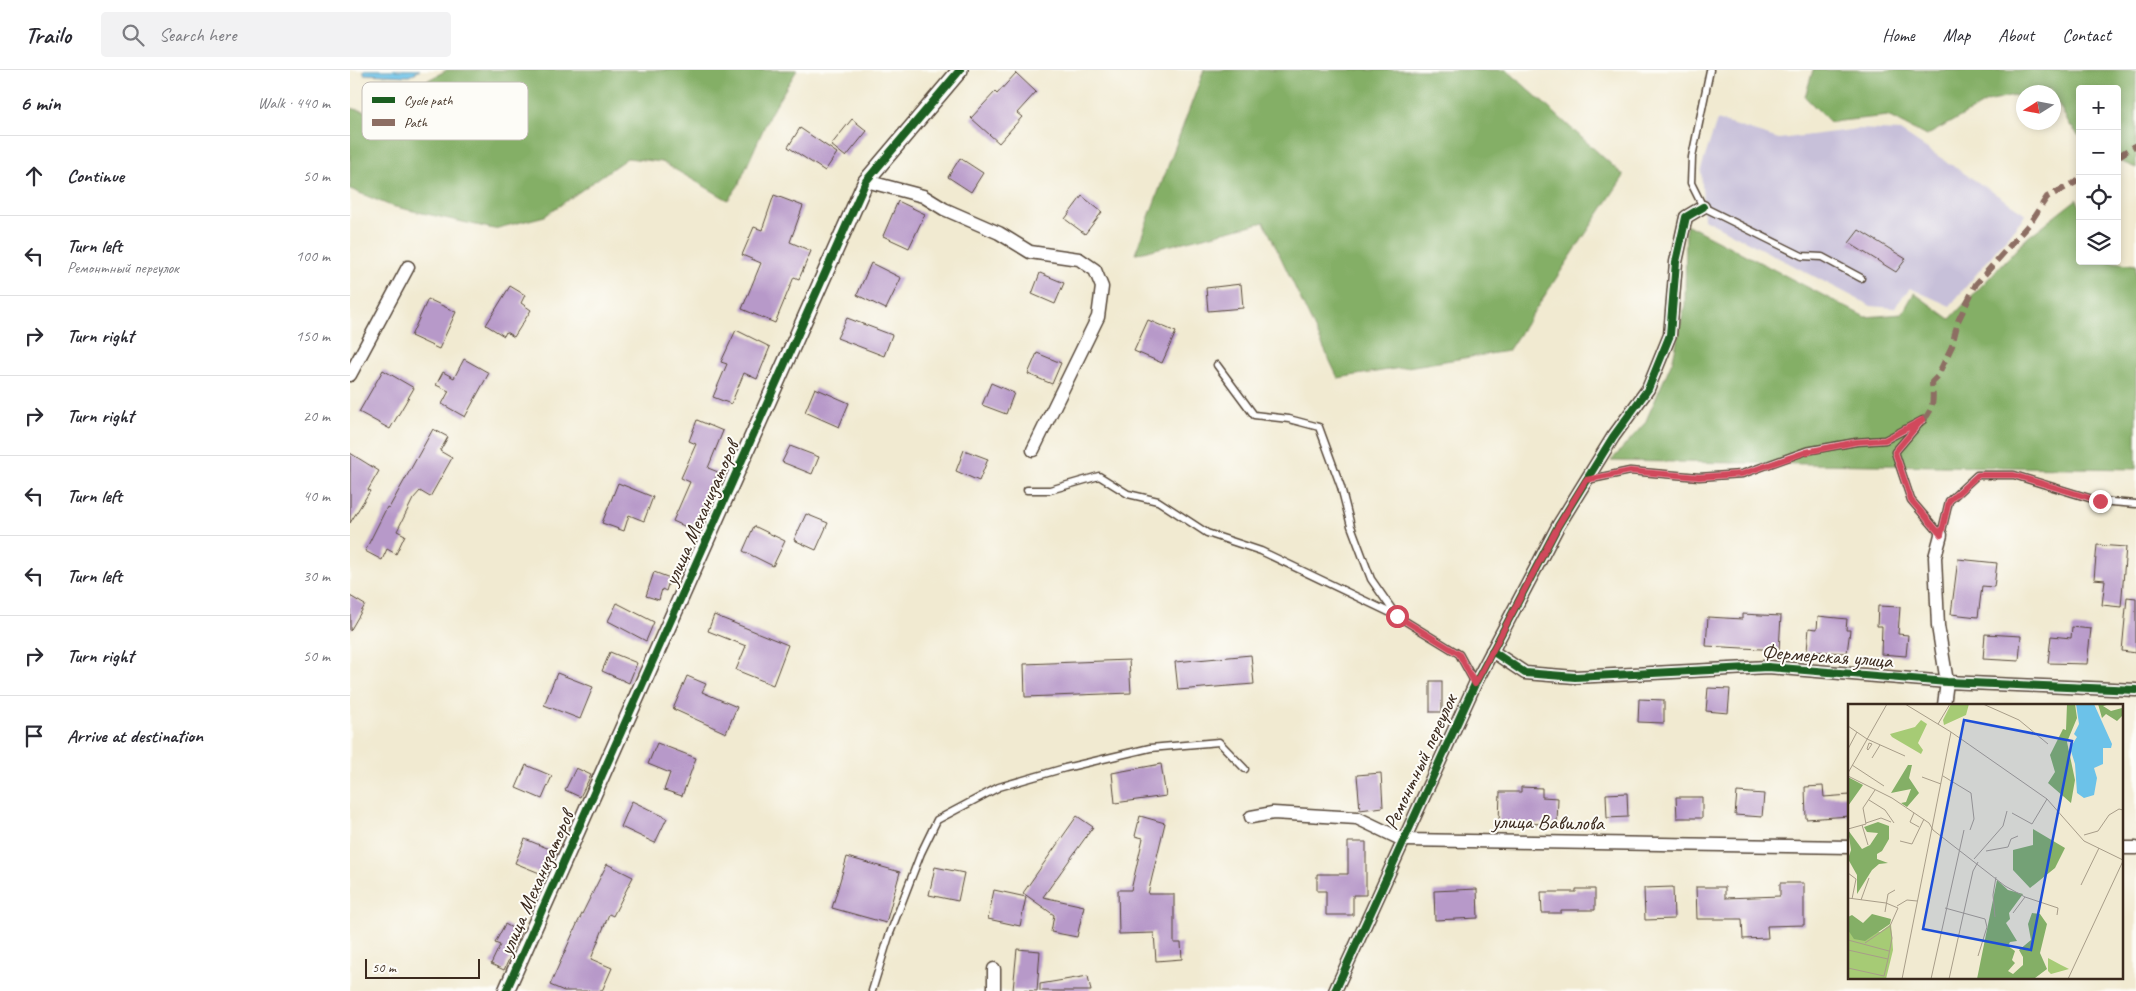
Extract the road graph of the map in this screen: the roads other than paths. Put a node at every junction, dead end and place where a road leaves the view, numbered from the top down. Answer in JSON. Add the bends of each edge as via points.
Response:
{"nodes":[{"id":1,"x":960,"y":70,"type":"edge"},
{"id":2,"x":1710,"y":70,"type":"edge"},
{"id":3,"x":866,"y":181,"type":"junction"},
{"id":4,"x":1703,"y":207,"type":"junction"},
{"id":5,"x":408,"y":267,"type":"dead end"},
{"id":6,"x":1861,"y":278,"type":"dead end"},
{"id":7,"x":1217,"y":365,"type":"dead end"},
{"id":8,"x":350,"y":375,"type":"edge"},
{"id":9,"x":1033,"y":450,"type":"dead end"},
{"id":10,"x":1586,"y":480,"type":"junction"},
{"id":11,"x":1027,"y":490,"type":"dead end"},
{"id":12,"x":2136,"y":504,"type":"edge"},
{"id":13,"x":1941,"y":535,"type":"junction"},
{"id":14,"x":1397,"y":616,"type":"junction"},
{"id":15,"x":1492,"y":651,"type":"junction"},
{"id":16,"x":1947,"y":682,"type":"junction"},
{"id":17,"x":1475,"y":684,"type":"junction"},
{"id":18,"x":2136,"y":690,"type":"edge"},
{"id":19,"x":1944,"y":704,"type":"edge"},
{"id":20,"x":1245,"y":769,"type":"dead end"},
{"id":21,"x":1251,"y":817,"type":"dead end"},
{"id":22,"x":1403,"y":840,"type":"junction"},
{"id":23,"x":1848,"y":847,"type":"edge"},
{"id":24,"x":994,"y":969,"type":"dead end"},
{"id":25,"x":506,"y":991,"type":"edge"},
{"id":26,"x":872,"y":991,"type":"edge"},
{"id":27,"x":994,"y":991,"type":"edge"},
{"id":28,"x":1335,"y":991,"type":"edge"}],
"edges":[{"from":1,"to":3,"type":"street","name":"улица Механизаторов"},
{"from":2,"to":4,"type":"lane","via":[[1692,157],[1691,183]]},
{"from":3,"to":9,"type":"street","via":[[923,196],[1030,252],[1079,259],[1095,270],[1102,287],[1098,317]]},
{"from":3,"to":25,"type":"street","name":"улица Механизаторов"},
{"from":4,"to":6,"type":"lane","via":[[1802,256],[1822,257]]},
{"from":4,"to":10,"type":"street","name":"Ремонтный переулок","via":[[1686,217],[1676,262],[1670,335],[1648,389]]},
{"from":5,"to":8,"type":"street"},
{"from":7,"to":14,"type":"lane","via":[[1254,415],[1319,427],[1371,579]]},
{"from":10,"to":13,"type":"lane","via":[[1630,471],[1699,477],[1742,474],[1806,452],[1885,440],[1922,420],[1895,452],[1911,500]]},
{"from":10,"to":15,"type":"street","name":"Ремонтный переулок"},
{"from":11,"to":14,"type":"lane","via":[[1050,490],[1099,476],[1128,494],[1158,501],[1208,533],[1261,551]]},
{"from":12,"to":13,"type":"lane","via":[[2100,501],[2014,475],[1978,475],[1949,501]]},
{"from":13,"to":16,"type":"street","via":[[1935,557],[1938,626]]},
{"from":14,"to":17,"type":"lane","via":[[1459,654]]},
{"from":15,"to":16,"type":"street","name":"Фермерская улица","via":[[1524,673],[1575,677],[1768,667]]},
{"from":15,"to":17,"type":"street","name":"Ремонтный переулок"},
{"from":16,"to":18,"type":"street","name":"Фермерская улица"},
{"from":16,"to":19,"type":"street"},
{"from":17,"to":22,"type":"street","name":"Ремонтный переулок"},
{"from":20,"to":26,"type":"lane","via":[[1219,742],[1150,748],[999,787],[937,820],[889,936]]},
{"from":21,"to":22,"type":"street","name":"улица Вавилова","via":[[1273,813],[1356,818]]},
{"from":22,"to":23,"type":"street","name":"улица Вавилова"},
{"from":22,"to":28,"type":"street","name":"Ремонтный переулок"},
{"from":24,"to":27,"type":"street"}]}
